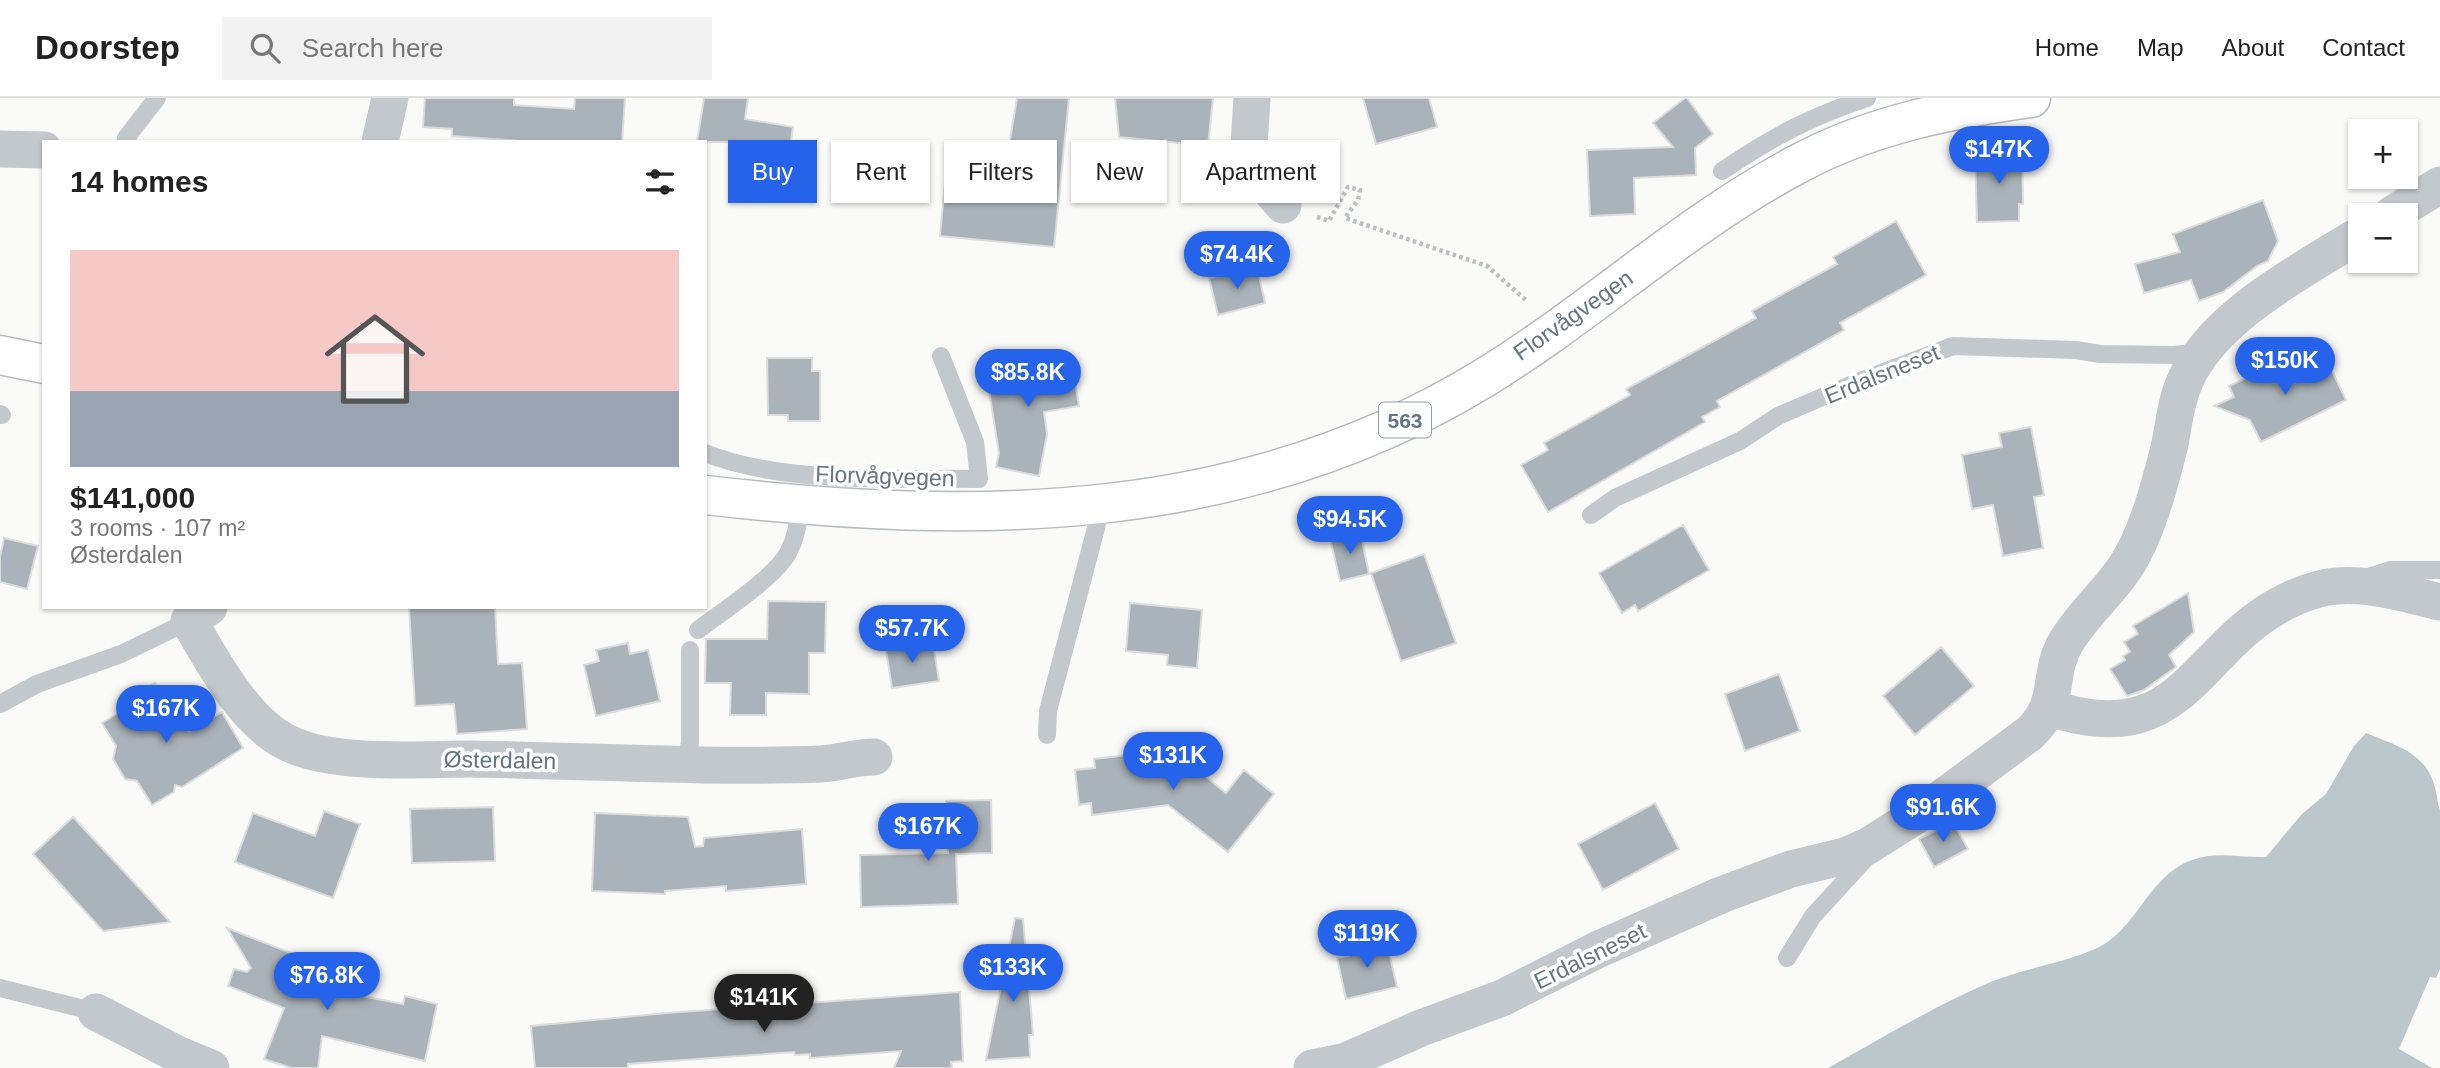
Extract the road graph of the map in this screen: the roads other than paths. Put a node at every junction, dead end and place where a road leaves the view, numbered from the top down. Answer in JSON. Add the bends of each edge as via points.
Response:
{"nodes":[{"id":1,"x":157,"y":98,"type":"edge"},
{"id":2,"x":390,"y":98,"type":"edge"},
{"id":3,"x":1252,"y":98,"type":"edge"},
{"id":4,"x":1867,"y":98,"type":"edge"},
{"id":5,"x":2031,"y":98,"type":"edge"},
{"id":6,"x":126,"y":140,"type":"edge"},
{"id":7,"x":380,"y":140,"type":"edge"},
{"id":8,"x":0,"y":149,"type":"edge"},
{"id":9,"x":42,"y":150,"type":"edge"},
{"id":10,"x":1722,"y":171,"type":"dead end"},
{"id":11,"x":2440,"y":185,"type":"edge"},
{"id":12,"x":2411,"y":203,"type":"edge"},
{"id":13,"x":1283,"y":205,"type":"road end"},
{"id":14,"x":2348,"y":243,"type":"edge"},
{"id":15,"x":2201,"y":352,"type":"junction"},
{"id":16,"x":0,"y":355,"type":"edge"},
{"id":17,"x":941,"y":356,"type":"dead end"},
{"id":18,"x":42,"y":364,"type":"edge"},
{"id":19,"x":707,"y":454,"type":"edge"},
{"id":20,"x":707,"y":495,"type":"edge"},
{"id":21,"x":1102,"y":505,"type":"junction"},
{"id":22,"x":800,"y":506,"type":"junction"},
{"id":23,"x":1591,"y":515,"type":"dead end"},
{"id":24,"x":2440,"y":570,"type":"edge"},
{"id":25,"x":2350,"y":585,"type":"junction"},
{"id":26,"x":2440,"y":602,"type":"edge"},
{"id":27,"x":199,"y":614,"type":"edge"},
{"id":28,"x":698,"y":630,"type":"dead end"},
{"id":29,"x":690,"y":650,"type":"dead end"},
{"id":30,"x":0,"y":704,"type":"edge"},
{"id":31,"x":2049,"y":708,"type":"junction"},
{"id":32,"x":1047,"y":735,"type":"dead end"},
{"id":33,"x":874,"y":757,"type":"dead end"},
{"id":34,"x":685,"y":764,"type":"junction"},
{"id":35,"x":1868,"y":846,"type":"junction"},
{"id":36,"x":1787,"y":958,"type":"dead end"},
{"id":37,"x":0,"y":988,"type":"edge"},
{"id":38,"x":96,"y":1012,"type":"joint"},
{"id":39,"x":211,"y":1068,"type":"edge"},
{"id":40,"x":1312,"y":1068,"type":"edge"}],
"edges":[{"from":1,"to":6,"type":"lane"},
{"from":2,"to":7,"type":"street"},
{"from":3,"to":13,"type":"street","via":[[1249,145],[1253,170]]},
{"from":4,"to":10,"type":"lane","via":[[1800,122]]},
{"from":5,"to":21,"type":"main road","name":"Florvågvegen","number":"563","via":[[1909,121],[1799,163],[1701,224],[1485,377],[1377,433],[1251,477]]},
{"from":8,"to":9,"type":"street"},
{"from":11,"to":12,"type":"street"},
{"from":14,"to":15,"type":"street","name":"Erdalsneset","via":[[2239,314]]},
{"from":15,"to":23,"type":"lane","name":"Erdalsneset","via":[[2100,354],[1953,346],[1778,416],[1740,441],[1615,498]]},
{"from":15,"to":31,"type":"street","name":"Erdalsneset","via":[[2181,393],[2145,528],[2117,581],[2063,646]]},
{"from":16,"to":18,"type":"main road"},
{"from":17,"to":19,"type":"lane","name":"Florvågvegen","via":[[975,442],[979,480],[763,470]]},
{"from":20,"to":22,"type":"main road","name":"Florvågvegen","number":"563"},
{"from":21,"to":22,"type":"main road","name":"Florvågvegen","number":"563","via":[[984,511]]},
{"from":21,"to":32,"type":"lane","via":[[1048,711]]},
{"from":22,"to":28,"type":"lane","via":[[787,556]]},
{"from":24,"to":25,"type":"lane","via":[[2390,570]]},
{"from":25,"to":26,"type":"street"},
{"from":25,"to":31,"type":"street","via":[[2320,589],[2265,612],[2173,698],[2139,715],[2101,719]]},
{"from":27,"to":30,"type":"lane","name":"Østerdalen","via":[[121,654],[37,684]]},
{"from":27,"to":34,"type":"street","name":"Østerdalen","via":[[250,713],[287,743],[309,751],[389,758]]},
{"from":29,"to":34,"type":"lane","via":[[690,743]]},
{"from":31,"to":35,"type":"street","name":"Erdalsneset","via":[[2030,733]]},
{"from":33,"to":34,"type":"street","name":"Østerdalen","via":[[825,764]]},
{"from":35,"to":36,"type":"lane","name":"Erdalsneset","via":[[1867,857],[1813,916]]},
{"from":35,"to":40,"type":"street","name":"Erdalsneset","via":[[1721,895],[1597,950],[1502,999],[1346,1060]]},
{"from":37,"to":38,"type":"lane"},
{"from":38,"to":39,"type":"street"}]}
